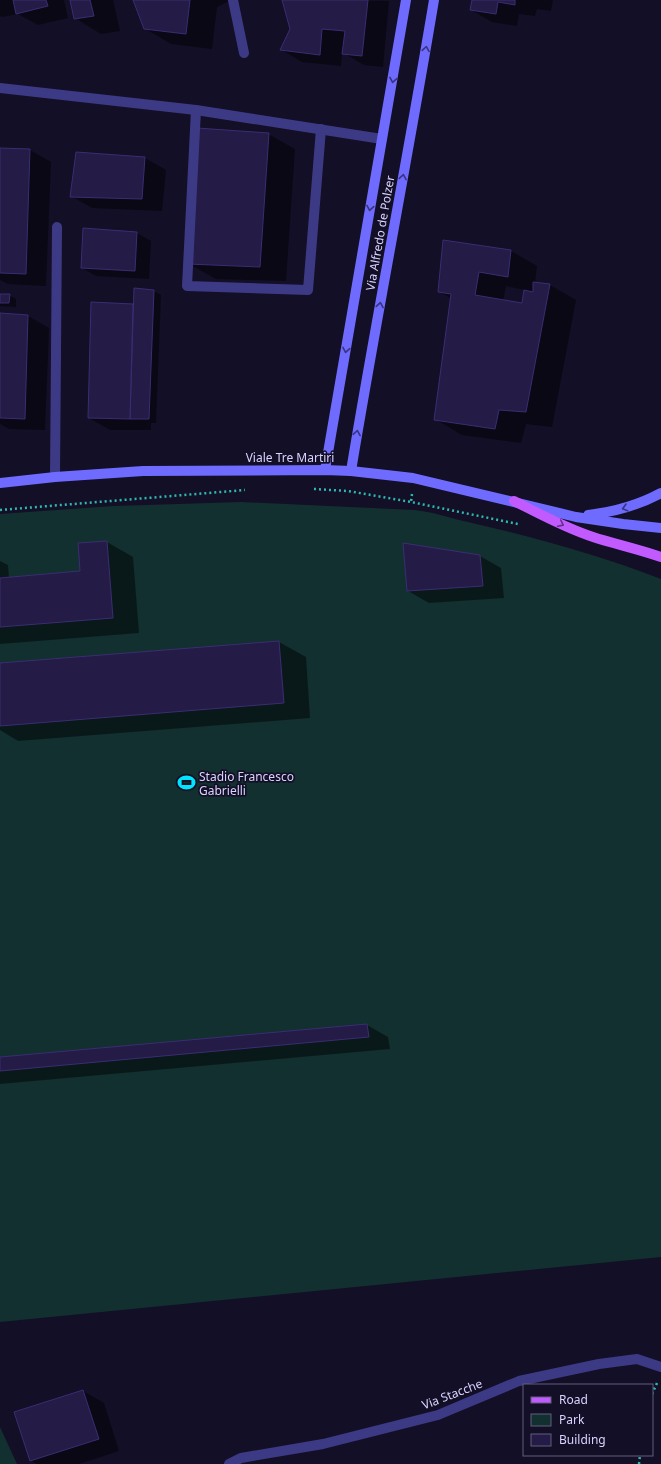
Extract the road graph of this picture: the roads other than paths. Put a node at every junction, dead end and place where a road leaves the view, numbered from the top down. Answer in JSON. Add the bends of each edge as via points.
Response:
{"nodes":[{"id":1,"x":233,"y":0,"type":"edge"},
{"id":2,"x":406,"y":0,"type":"edge"},
{"id":3,"x":434,"y":0,"type":"edge"},
{"id":4,"x":244,"y":53,"type":"dead end"},
{"id":5,"x":0,"y":88,"type":"edge"},
{"id":6,"x":196,"y":110,"type":"junction"},
{"id":7,"x":321,"y":129,"type":"junction"},
{"id":8,"x":382,"y":139,"type":"junction"},
{"id":9,"x":57,"y":227,"type":"dead end"},
{"id":10,"x":325,"y":470,"type":"junction"},
{"id":11,"x":351,"y":471,"type":"junction"},
{"id":12,"x":56,"y":477,"type":"junction"},
{"id":13,"x":0,"y":483,"type":"edge"},
{"id":14,"x":661,"y":493,"type":"edge"},
{"id":15,"x":514,"y":501,"type":"junction"},
{"id":16,"x":576,"y":517,"type":"junction"},
{"id":17,"x":661,"y":528,"type":"edge"},
{"id":18,"x":661,"y":557,"type":"edge"},
{"id":19,"x":661,"y":1366,"type":"edge"},
{"id":20,"x":229,"y":1464,"type":"edge"}],
"edges":[{"from":1,"to":4,"type":"street"},
{"from":2,"to":8,"type":"street","name":"Via Alfredo de Polzer","one_way":true},
{"from":11,"to":3,"type":"street","name":"Via Alfredo de Polzer","one_way":true},
{"from":5,"to":6,"type":"street"},
{"from":6,"to":7,"type":"street"},
{"from":6,"to":7,"type":"street","via":[[187,286],[308,290]]},
{"from":7,"to":8,"type":"street"},
{"from":8,"to":10,"type":"street","name":"Via Alfredo de Polzer","one_way":true},
{"from":9,"to":12,"type":"street"},
{"from":10,"to":11,"type":"street","name":"Viale Tre Martiri"},
{"from":10,"to":12,"type":"street","name":"Viale Tre Martiri","via":[[143,471]]},
{"from":11,"to":15,"type":"street","name":"Viale Tre Martiri","via":[[413,478]]},
{"from":12,"to":13,"type":"street","name":"Viale Tre Martiri"},
{"from":14,"to":16,"type":"street","name":"Viale Tre Martiri","one_way":true,"via":[[630,507]]},
{"from":15,"to":16,"type":"street","name":"Viale Tre Martiri"},
{"from":15,"to":18,"type":"main road","one_way":true,"via":[[573,530]]},
{"from":16,"to":17,"type":"street","name":"Viale Tre Martiri"},
{"from":19,"to":20,"type":"street","name":"Via Stacche","via":[[637,1359],[599,1364],[520,1381],[438,1415],[323,1444],[241,1458]]}]}
